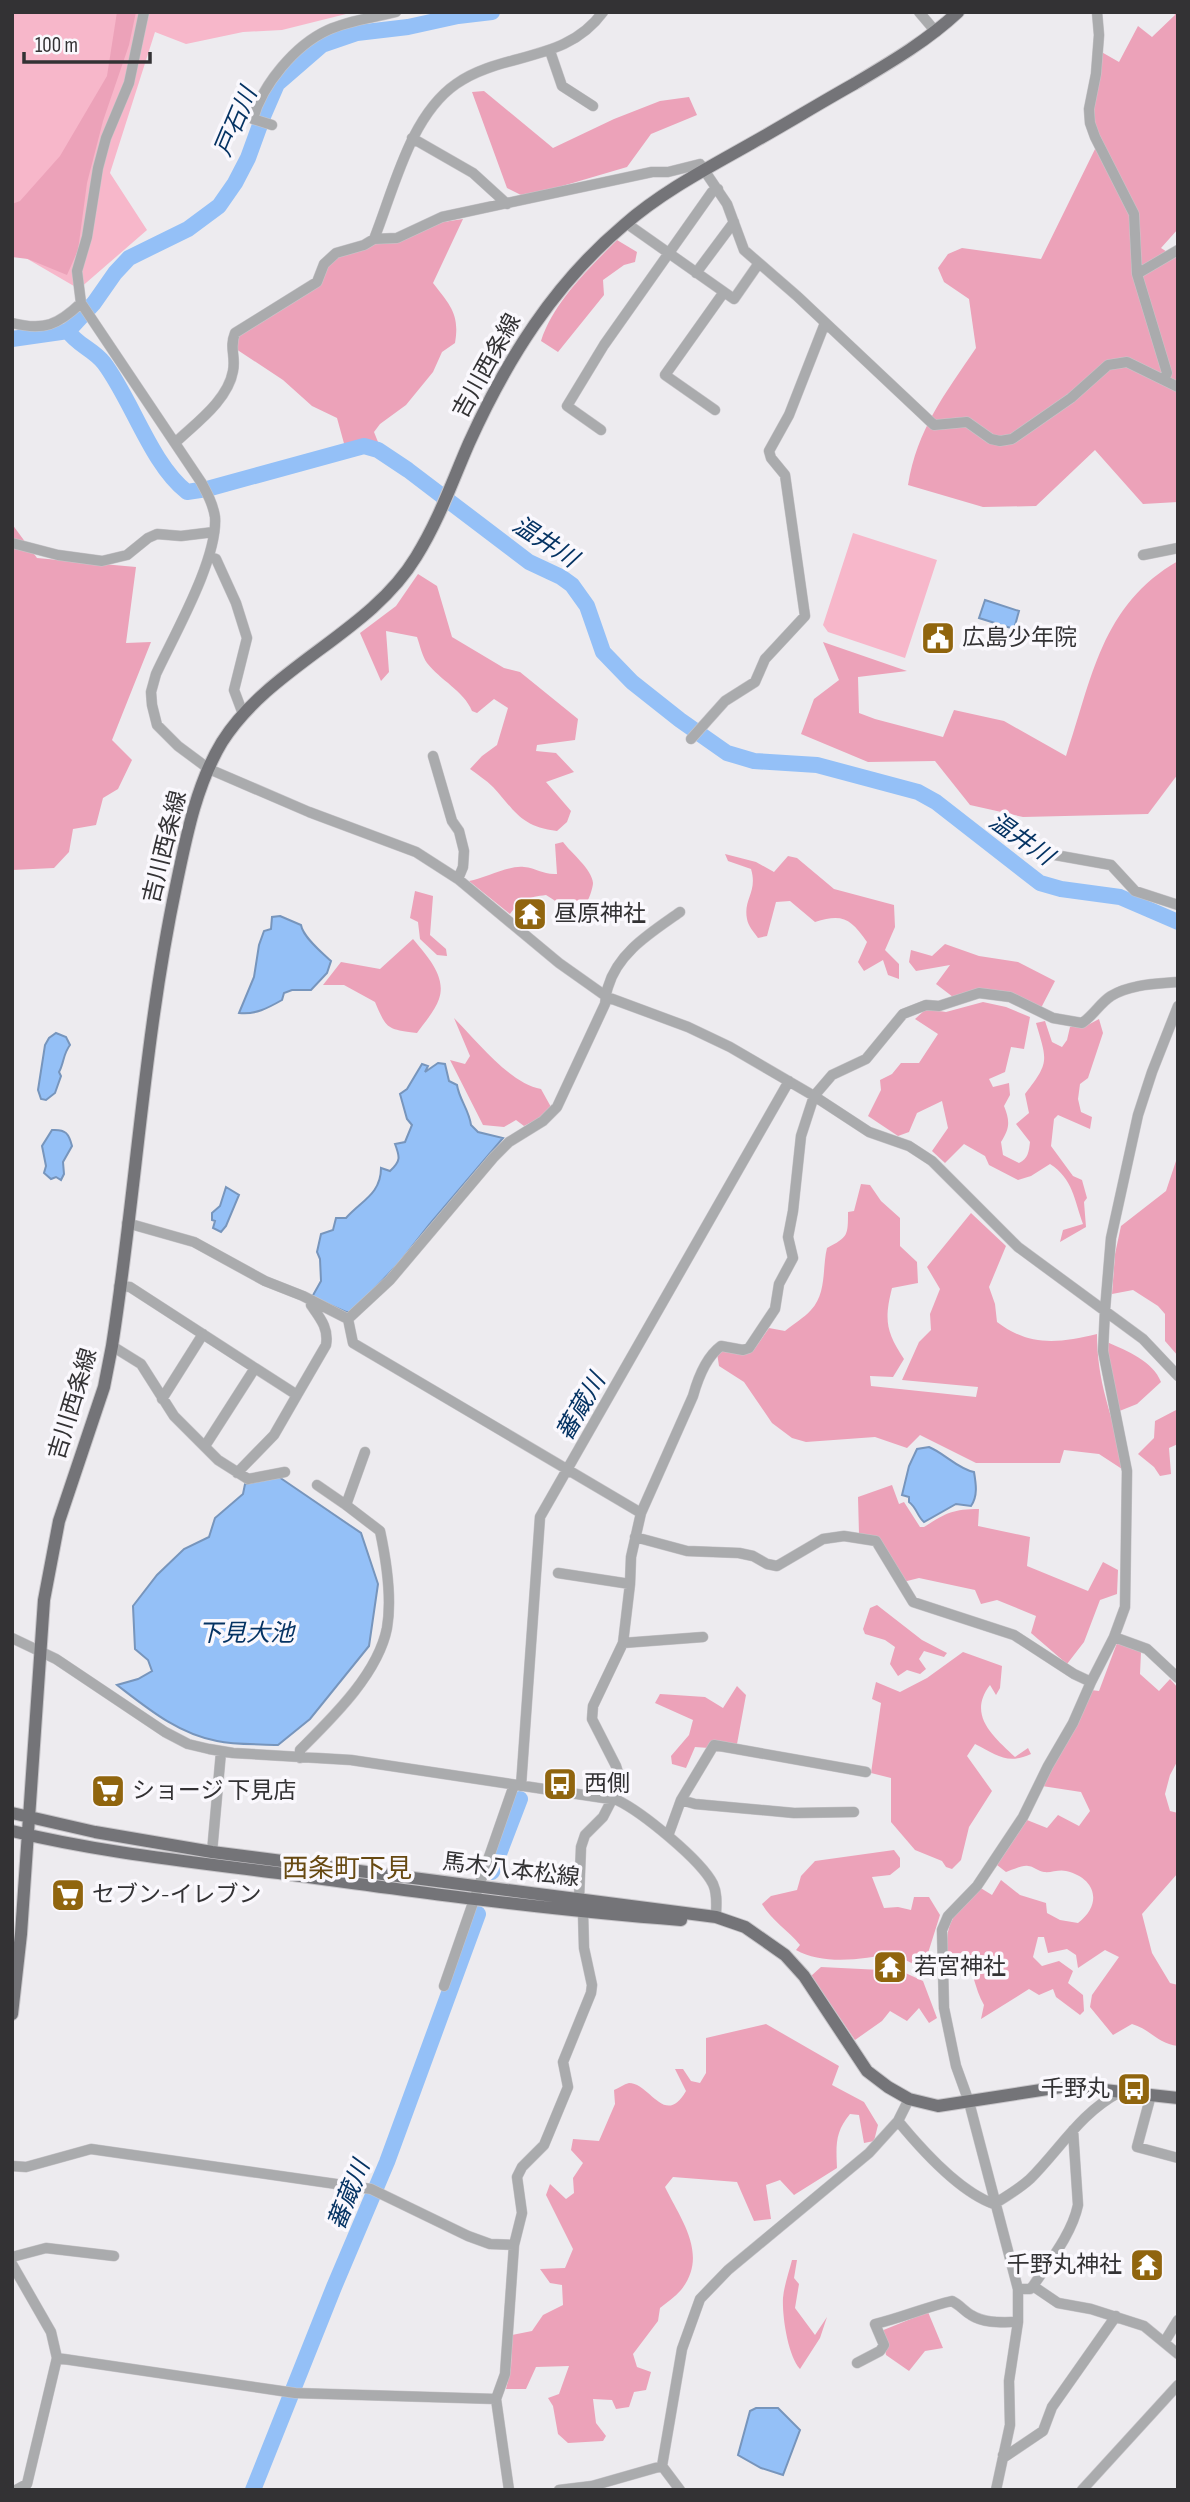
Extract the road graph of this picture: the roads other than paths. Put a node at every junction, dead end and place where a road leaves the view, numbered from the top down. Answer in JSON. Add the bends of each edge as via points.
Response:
{"nodes":[{"id":1,"x":144,"y":12,"type":"edge"},
{"id":2,"x":396,"y":12,"type":"edge"},
{"id":3,"x":603,"y":12,"type":"edge"},
{"id":4,"x":919,"y":12,"type":"edge"},
{"id":5,"x":958,"y":12,"type":"edge"},
{"id":6,"x":1097,"y":12,"type":"edge"},
{"id":7,"x":936,"y":32,"type":"junction"},
{"id":8,"x":550,"y":51,"type":"junction"},
{"id":9,"x":593,"y":106,"type":"dead end"},
{"id":10,"x":272,"y":125,"type":"dead end"},
{"id":11,"x":412,"y":138,"type":"junction"},
{"id":12,"x":703,"y":170,"type":"junction"},
{"id":13,"x":718,"y":189,"type":"junction"},
{"id":14,"x":508,"y":204,"type":"junction"},
{"id":15,"x":734,"y":222,"type":"junction"},
{"id":16,"x":625,"y":223,"type":"junction"},
{"id":17,"x":374,"y":239,"type":"junction"},
{"id":18,"x":1178,"y":250,"type":"edge"},
{"id":19,"x":668,"y":255,"type":"junction"},
{"id":20,"x":759,"y":263,"type":"junction"},
{"id":21,"x":696,"y":273,"type":"junction"},
{"id":22,"x":1137,"y":274,"type":"junction"},
{"id":23,"x":724,"y":292,"type":"junction"},
{"id":24,"x":81,"y":303,"type":"junction"},
{"id":25,"x":12,"y":323,"type":"edge"},
{"id":26,"x":825,"y":323,"type":"junction"},
{"id":27,"x":1164,"y":379,"type":"junction"},
{"id":28,"x":1178,"y":387,"type":"edge"},
{"id":29,"x":715,"y":410,"type":"dead end"},
{"id":30,"x":601,"y":430,"type":"dead end"},
{"id":31,"x":176,"y":442,"type":"junction"},
{"id":32,"x":214,"y":532,"type":"junction"},
{"id":33,"x":12,"y":543,"type":"edge"},
{"id":34,"x":1178,"y":548,"type":"edge"},
{"id":35,"x":1143,"y":555,"type":"dead end"},
{"id":36,"x":210,"y":556,"type":"junction"},
{"id":37,"x":243,"y":714,"type":"junction"},
{"id":38,"x":691,"y":739,"type":"dead end"},
{"id":39,"x":433,"y":756,"type":"dead end"},
{"id":40,"x":209,"y":769,"type":"junction"},
{"id":41,"x":1044,"y":853,"type":"dead end"},
{"id":42,"x":458,"y":879,"type":"junction"},
{"id":43,"x":1178,"y":905,"type":"edge"},
{"id":44,"x":680,"y":912,"type":"dead end"},
{"id":45,"x":1178,"y":982,"type":"edge"},
{"id":46,"x":607,"y":997,"type":"junction"},
{"id":47,"x":1178,"y":1006,"type":"edge"},
{"id":48,"x":789,"y":1081,"type":"junction"},
{"id":49,"x":814,"y":1096,"type":"junction"},
{"id":50,"x":127,"y":1223,"type":"junction"},
{"id":51,"x":120,"y":1286,"type":"junction"},
{"id":52,"x":312,"y":1301,"type":"junction"},
{"id":53,"x":1105,"y":1310,"type":"junction"},
{"id":54,"x":348,"y":1319,"type":"junction"},
{"id":55,"x":202,"y":1334,"type":"junction"},
{"id":56,"x":112,"y":1346,"type":"junction"},
{"id":57,"x":255,"y":1367,"type":"junction"},
{"id":58,"x":1178,"y":1376,"type":"edge"},
{"id":59,"x":297,"y":1395,"type":"junction"},
{"id":60,"x":162,"y":1399,"type":"junction"},
{"id":61,"x":205,"y":1446,"type":"junction"},
{"id":62,"x":365,"y":1452,"type":"dead end"},
{"id":63,"x":569,"y":1470,"type":"junction"},
{"id":64,"x":285,"y":1472,"type":"dead end"},
{"id":65,"x":237,"y":1473,"type":"junction"},
{"id":66,"x":317,"y":1485,"type":"dead end"},
{"id":67,"x":346,"y":1505,"type":"junction"},
{"id":68,"x":641,"y":1513,"type":"junction"},
{"id":69,"x":635,"y":1537,"type":"junction"},
{"id":70,"x":558,"y":1573,"type":"dead end"},
{"id":71,"x":630,"y":1584,"type":"junction"},
{"id":72,"x":703,"y":1637,"type":"dead end"},
{"id":73,"x":1114,"y":1637,"type":"junction"},
{"id":74,"x":12,"y":1638,"type":"edge"},
{"id":75,"x":623,"y":1643,"type":"junction"},
{"id":76,"x":40,"y":1651,"type":"junction"},
{"id":77,"x":1178,"y":1678,"type":"edge"},
{"id":78,"x":1091,"y":1682,"type":"junction"},
{"id":79,"x":221,"y":1752,"type":"junction"},
{"id":80,"x":300,"y":1758,"type":"junction"},
{"id":81,"x":866,"y":1772,"type":"dead end"},
{"id":82,"x":517,"y":1785,"type":"junction"},
{"id":83,"x":614,"y":1799,"type":"junction"},
{"id":84,"x":681,"y":1800,"type":"junction"},
{"id":85,"x":854,"y":1812,"type":"dead end"},
{"id":86,"x":12,"y":1813,"type":"edge"},
{"id":87,"x":28,"y":1817,"type":"junction"},
{"id":88,"x":12,"y":1831,"type":"edge"},
{"id":89,"x":26,"y":1834,"type":"junction"},
{"id":90,"x":668,"y":1836,"type":"junction"},
{"id":91,"x":212,"y":1852,"type":"junction"},
{"id":92,"x":481,"y":1885,"type":"junction"},
{"id":93,"x":474,"y":1899,"type":"junction"},
{"id":94,"x":579,"y":1899,"type":"junction"},
{"id":95,"x":583,"y":1912,"type":"junction"},
{"id":96,"x":716,"y":1917,"type":"junction"},
{"id":97,"x":444,"y":1986,"type":"dead end"},
{"id":98,"x":13,"y":2008,"type":"edge"},
{"id":99,"x":1120,"y":2092,"type":"junction"},
{"id":100,"x":1151,"y":2095,"type":"junction"},
{"id":101,"x":1178,"y":2098,"type":"edge"},
{"id":102,"x":909,"y":2099,"type":"junction"},
{"id":103,"x":969,"y":2102,"type":"junction"},
{"id":104,"x":898,"y":2121,"type":"junction"},
{"id":105,"x":1073,"y":2130,"type":"junction"},
{"id":106,"x":1178,"y":2158,"type":"edge"},
{"id":107,"x":12,"y":2166,"type":"edge"},
{"id":108,"x":994,"y":2204,"type":"junction"},
{"id":109,"x":514,"y":2245,"type":"junction"},
{"id":110,"x":114,"y":2256,"type":"dead end"},
{"id":111,"x":12,"y":2257,"type":"edge"},
{"id":112,"x":12,"y":2264,"type":"edge"},
{"id":113,"x":1033,"y":2286,"type":"junction"},
{"id":114,"x":1018,"y":2289,"type":"junction"},
{"id":115,"x":1116,"y":2316,"type":"junction"},
{"id":116,"x":1178,"y":2320,"type":"edge"},
{"id":117,"x":1018,"y":2322,"type":"junction"},
{"id":118,"x":1165,"y":2341,"type":"junction"},
{"id":119,"x":1178,"y":2354,"type":"edge"},
{"id":120,"x":57,"y":2358,"type":"junction"},
{"id":121,"x":857,"y":2363,"type":"dead end"},
{"id":122,"x":1178,"y":2385,"type":"edge"},
{"id":123,"x":496,"y":2399,"type":"junction"},
{"id":124,"x":1003,"y":2455,"type":"junction"},
{"id":125,"x":662,"y":2466,"type":"junction"},
{"id":126,"x":16,"y":2490,"type":"edge"},
{"id":127,"x":509,"y":2490,"type":"edge"},
{"id":128,"x":559,"y":2490,"type":"edge"},
{"id":129,"x":680,"y":2490,"type":"edge"},
{"id":130,"x":996,"y":2490,"type":"edge"},
{"id":131,"x":1082,"y":2490,"type":"edge"}],
"edges":[{"from":1,"to":24,"type":"street","via":[[129,83],[98,168],[88,237],[77,271]]},
{"from":2,"to":10,"type":"street","via":[[354,20],[310,40],[283,66],[257,102],[253,119]]},
{"from":3,"to":8,"type":"street","via":[[576,39]]},
{"from":4,"to":7,"type":"street"},
{"from":5,"to":7,"type":"main road","name":"吉川西条線"},
{"from":6,"to":22,"type":"street","via":[[1090,123],[1134,214]]},
{"from":7,"to":12,"type":"main road","name":"吉川西条線"},
{"from":8,"to":9,"type":"street","via":[[562,86]]},
{"from":8,"to":11,"type":"street","via":[[472,75],[454,86]]},
{"from":11,"to":14,"type":"street","via":[[473,173]]},
{"from":11,"to":17,"type":"street"},
{"from":12,"to":13,"type":"street"},
{"from":12,"to":14,"type":"street","via":[[700,164],[652,172]]},
{"from":12,"to":16,"type":"main road","name":"吉川西条線"},
{"from":13,"to":15,"type":"street"},
{"from":13,"to":19,"type":"street"},
{"from":14,"to":17,"type":"street","via":[[442,217],[397,237]]},
{"from":15,"to":20,"type":"street","via":[[744,250]]},
{"from":15,"to":21,"type":"street"},
{"from":16,"to":19,"type":"street"},
{"from":16,"to":37,"type":"main road","name":"吉川西条線","via":[[585,260],[541,313],[504,370],[433,530],[409,569],[383,598]]},
{"from":17,"to":31,"type":"street","via":[[336,253],[324,264],[317,282],[235,333],[231,380],[214,405]]},
{"from":18,"to":22,"type":"street"},
{"from":19,"to":21,"type":"street"},
{"from":19,"to":30,"type":"street","via":[[567,406]]},
{"from":20,"to":23,"type":"street","via":[[734,299]]},
{"from":20,"to":26,"type":"street"},
{"from":21,"to":23,"type":"street"},
{"from":22,"to":27,"type":"street","via":[[1167,373]]},
{"from":23,"to":29,"type":"street","via":[[665,375]]},
{"from":24,"to":25,"type":"street","via":[[52,325]]},
{"from":24,"to":31,"type":"street"},
{"from":26,"to":27,"type":"street","via":[[934,425],[967,422],[1000,441],[1012,439],[1071,398],[1108,365],[1127,362]]},
{"from":26,"to":38,"type":"street","via":[[789,415],[769,450],[785,475],[805,616],[765,659],[755,682],[725,701]]},
{"from":27,"to":28,"type":"street"},
{"from":31,"to":32,"type":"street","via":[[209,498]]},
{"from":32,"to":33,"type":"street","via":[[157,534],[127,555],[103,561]]},
{"from":32,"to":36,"type":"street"},
{"from":34,"to":35,"type":"street"},
{"from":36,"to":37,"type":"street","via":[[224,574],[247,638],[234,690]]},
{"from":36,"to":40,"type":"street","via":[[151,692],[158,725]]},
{"from":37,"to":40,"type":"main road","name":"吉川西条線"},
{"from":39,"to":42,"type":"street","via":[[464,852]]},
{"from":40,"to":42,"type":"street","via":[[416,852]]},
{"from":40,"to":50,"type":"main road","name":"吉川西条線","via":[[167,929]]},
{"from":41,"to":43,"type":"street","via":[[1111,865],[1135,891]]},
{"from":42,"to":46,"type":"street","via":[[559,964]]},
{"from":44,"to":46,"type":"street","via":[[639,941],[619,964]]},
{"from":45,"to":49,"type":"street","via":[[1141,985],[1111,996],[1082,1023],[1053,1018],[1010,997],[979,993],[939,1006],[926,1004],[903,1014],[866,1059],[832,1075]]},
{"from":46,"to":48,"type":"street","via":[[688,1027]]},
{"from":46,"to":54,"type":"street","via":[[557,1107],[494,1157],[390,1280]]},
{"from":47,"to":53,"type":"street","via":[[1138,1115],[1111,1238]]},
{"from":48,"to":49,"type":"street"},
{"from":48,"to":63,"type":"street"},
{"from":49,"to":53,"type":"street","via":[[869,1132],[909,1146],[932,1161],[1018,1247]]},
{"from":49,"to":68,"type":"street","via":[[801,1136],[788,1237],[793,1258],[779,1284],[775,1309],[749,1348],[722,1346],[715,1351],[699,1376]]},
{"from":50,"to":51,"type":"main road","name":"吉川西条線"},
{"from":50,"to":52,"type":"street","via":[[194,1242],[265,1282]]},
{"from":51,"to":55,"type":"street","via":[[130,1287]]},
{"from":51,"to":56,"type":"main road","name":"吉川西条線"},
{"from":52,"to":54,"type":"street"},
{"from":52,"to":59,"type":"street","via":[[326,1327],[326,1345]]},
{"from":53,"to":58,"type":"street","via":[[1143,1339]]},
{"from":53,"to":73,"type":"street","via":[[1103,1351],[1124,1449],[1128,1492],[1125,1607]]},
{"from":54,"to":63,"type":"street","via":[[353,1343]]},
{"from":55,"to":57,"type":"street"},
{"from":55,"to":60,"type":"street"},
{"from":56,"to":60,"type":"street","via":[[141,1364]]},
{"from":56,"to":76,"type":"main road","name":"吉川西条線","via":[[104,1387],[59,1521]]},
{"from":57,"to":59,"type":"street"},
{"from":57,"to":61,"type":"street"},
{"from":59,"to":65,"type":"street","via":[[274,1434]]},
{"from":60,"to":61,"type":"street"},
{"from":61,"to":65,"type":"street"},
{"from":62,"to":67,"type":"street"},
{"from":63,"to":68,"type":"street"},
{"from":63,"to":82,"type":"street","via":[[538,1526]]},
{"from":64,"to":65,"type":"street","via":[[248,1479]]},
{"from":66,"to":67,"type":"street"},
{"from":67,"to":80,"type":"street","via":[[380,1531],[388,1574],[387,1628],[367,1674],[300,1750]]},
{"from":68,"to":69,"type":"street"},
{"from":69,"to":71,"type":"street"},
{"from":69,"to":78,"type":"street","via":[[687,1551],[739,1553],[777,1566],[822,1539],[867,1538],[876,1541],[913,1602],[1014,1635]]},
{"from":70,"to":71,"type":"street"},
{"from":71,"to":75,"type":"street"},
{"from":72,"to":75,"type":"street"},
{"from":73,"to":77,"type":"street","via":[[1147,1649]]},
{"from":73,"to":78,"type":"street"},
{"from":74,"to":76,"type":"street"},
{"from":75,"to":83,"type":"street","via":[[593,1706],[592,1719],[621,1782]]},
{"from":76,"to":79,"type":"street","via":[[164,1732]]},
{"from":76,"to":87,"type":"main road","name":"吉川西条線"},
{"from":78,"to":103,"type":"street","via":[[1023,1817],[942,1930],[944,2008]]},
{"from":79,"to":80,"type":"street"},
{"from":79,"to":91,"type":"street"},
{"from":80,"to":82,"type":"street","via":[[351,1760]]},
{"from":81,"to":84,"type":"street","via":[[714,1745]]},
{"from":82,"to":83,"type":"street"},
{"from":82,"to":92,"type":"street"},
{"from":83,"to":90,"type":"street"},
{"from":83,"to":94,"type":"street","via":[[585,1835]]},
{"from":84,"to":85,"type":"street","via":[[794,1813]]},
{"from":84,"to":90,"type":"street"},
{"from":86,"to":87,"type":"main road","name":"馬木八本松線"},
{"from":87,"to":89,"type":"main road","name":"吉川西条線"},
{"from":87,"to":91,"type":"main road","name":"馬木八本松線"},
{"from":88,"to":89,"type":"main road","name":"馬木八本松線"},
{"from":89,"to":93,"type":"main road","name":"馬木八本松線","via":[[94,1849]]},
{"from":89,"to":98,"type":"main road","name":"吉川西条線"},
{"from":90,"to":96,"type":"street","via":[[712,1882]]},
{"from":91,"to":92,"type":"main road","name":"馬木八本松線"},
{"from":92,"to":93,"type":"street"},
{"from":92,"to":94,"type":"main road","name":"馬木八本松線"},
{"from":93,"to":95,"type":"main road","name":"馬木八本松線"},
{"from":93,"to":97,"type":"street"},
{"from":94,"to":96,"type":"main road","name":"馬木八本松線"},
{"from":95,"to":96,"type":"main road","name":"馬木八本松線","via":[[692,1921]]},
{"from":95,"to":109,"type":"street","via":[[591,1993],[563,2062],[568,2087],[544,2145],[517,2177],[522,2213]]},
{"from":96,"to":102,"type":"main road","name":"馬木八本松線","via":[[745,1927],[785,1955],[867,2071]]},
{"from":99,"to":100,"type":"main road","name":"馬木八本松線"},
{"from":99,"to":103,"type":"main road","name":"馬木八本松線","via":[[1067,2086]]},
{"from":99,"to":105,"type":"street","via":[[1098,2103]]},
{"from":100,"to":101,"type":"main road","name":"馬木八本松線"},
{"from":100,"to":106,"type":"street","via":[[1137,2147]]},
{"from":102,"to":103,"type":"main road","name":"馬木八本松線","via":[[938,2106]]},
{"from":102,"to":104,"type":"street"},
{"from":103,"to":108,"type":"street"},
{"from":104,"to":108,"type":"street","via":[[925,2152],[981,2199]]},
{"from":104,"to":125,"type":"street","via":[[869,2153],[728,2270],[700,2299],[682,2349]]},
{"from":105,"to":108,"type":"street","via":[[1031,2178]]},
{"from":105,"to":113,"type":"street","via":[[1076,2213]]},
{"from":107,"to":109,"type":"street","via":[[26,2167],[91,2149],[375,2190],[468,2236],[490,2244]]},
{"from":108,"to":114,"type":"street"},
{"from":109,"to":123,"type":"street","via":[[505,2374]]},
{"from":110,"to":111,"type":"street","via":[[47,2248]]},
{"from":112,"to":120,"type":"street","via":[[51,2332]]},
{"from":113,"to":114,"type":"street"},
{"from":113,"to":115,"type":"street","via":[[1058,2303]]},
{"from":114,"to":117,"type":"street"},
{"from":115,"to":118,"type":"street","via":[[1144,2326]]},
{"from":115,"to":124,"type":"street","via":[[1052,2407],[1043,2431]]},
{"from":116,"to":118,"type":"street"},
{"from":117,"to":121,"type":"street","via":[[982,2320],[952,2301],[935,2305],[875,2323],[884,2345]]},
{"from":117,"to":124,"type":"street","via":[[1009,2381],[1010,2425]]},
{"from":118,"to":119,"type":"street"},
{"from":120,"to":123,"type":"street","via":[[292,2392]]},
{"from":120,"to":126,"type":"street","via":[[27,2484]]},
{"from":122,"to":131,"type":"street"},
{"from":123,"to":127,"type":"street"},
{"from":124,"to":130,"type":"street"},
{"from":125,"to":128,"type":"street","via":[[592,2486]]},
{"from":125,"to":129,"type":"street"}]}
